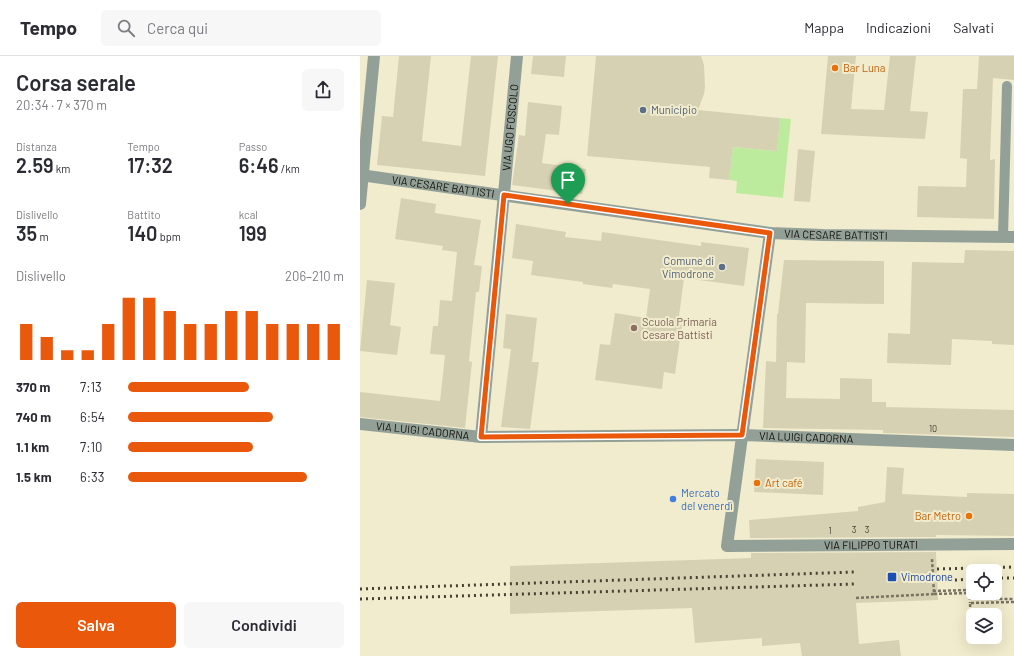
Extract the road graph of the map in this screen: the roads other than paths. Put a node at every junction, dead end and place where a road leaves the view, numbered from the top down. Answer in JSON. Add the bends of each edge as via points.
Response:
{"nodes":[{"id":1,"x":374,"y":56,"type":"edge"},
{"id":2,"x":517,"y":56,"type":"edge"},
{"id":3,"x":1007,"y":86,"type":"dead end"},
{"id":4,"x":361,"y":176,"type":"edge"},
{"id":5,"x":504,"y":195,"type":"junction"},
{"id":6,"x":360,"y":204,"type":"edge"},
{"id":7,"x":770,"y":233,"type":"junction"},
{"id":8,"x":1008,"y":237,"type":"edge"},
{"id":9,"x":360,"y":424,"type":"edge"},
{"id":10,"x":742,"y":435,"type":"junction"},
{"id":11,"x":481,"y":437,"type":"junction"},
{"id":12,"x":1014,"y":445,"type":"edge"},
{"id":13,"x":1014,"y":544,"type":"edge"}],
"edges":[{"from":1,"to":4,"type":"street"},
{"from":2,"to":5,"type":"street","name":"VIA UGO FOSCOLO"},
{"from":3,"to":8,"type":"lane","name":"VIA CESARE BATTISTI"},
{"from":4,"to":5,"type":"street","name":"VIA CESARE BATTISTI"},
{"from":4,"to":6,"type":"street"},
{"from":5,"to":7,"type":"street","name":"VIA CESARE BATTISTI"},
{"from":5,"to":11,"type":"street","name":"VIA UGO FOSCOLO"},
{"from":7,"to":8,"type":"street","name":"VIA CESARE BATTISTI"},
{"from":7,"to":10,"type":"street"},
{"from":9,"to":11,"type":"street","name":"VIA LUIGI CADORNA"},
{"from":10,"to":11,"type":"street","name":"VIA LUIGI CADORNA"},
{"from":10,"to":12,"type":"street","name":"VIA LUIGI CADORNA"},
{"from":10,"to":13,"type":"street","name":"VIA FILIPPO TURATI","via":[[727,546]]}]}
